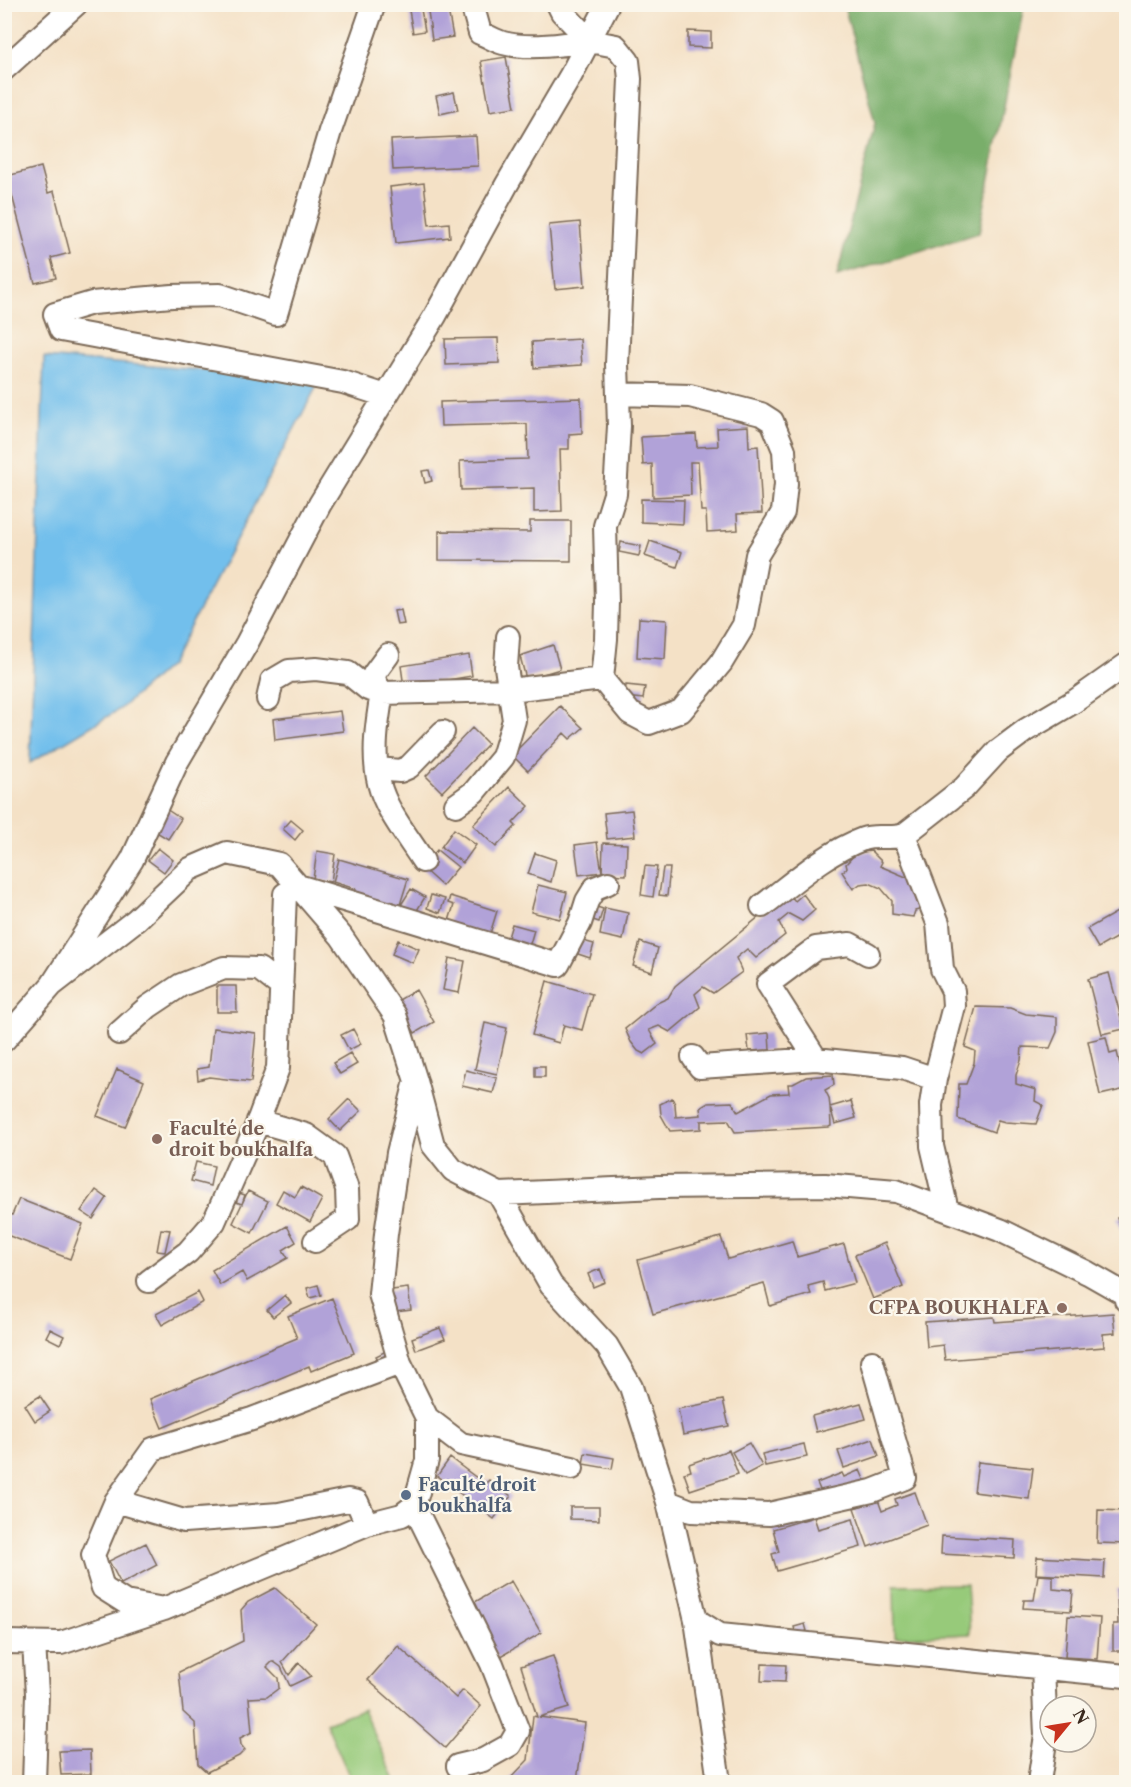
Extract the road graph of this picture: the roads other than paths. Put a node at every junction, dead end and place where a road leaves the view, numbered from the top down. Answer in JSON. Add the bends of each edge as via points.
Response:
{"nodes":[{"id":1,"x":76,"y":4,"type":"edge"},
{"id":2,"x":374,"y":4,"type":"edge"},
{"id":3,"x":472,"y":4,"type":"edge"},
{"id":4,"x":558,"y":4,"type":"edge"},
{"id":5,"x":608,"y":4,"type":"edge"},
{"id":6,"x":590,"y":41,"type":"junction"},
{"id":7,"x":4,"y":69,"type":"edge"},
{"id":8,"x":618,"y":394,"type":"junction"},
{"id":9,"x":386,"y":396,"type":"junction"},
{"id":10,"x":508,"y":638,"type":"dead end"},
{"id":11,"x":388,"y":655,"type":"dead end"},
{"id":12,"x":1126,"y":665,"type":"edge"},
{"id":13,"x":602,"y":679,"type":"junction"},
{"id":14,"x":510,"y":690,"type":"junction"},
{"id":15,"x":382,"y":693,"type":"junction"},
{"id":16,"x":268,"y":699,"type":"dead end"},
{"id":17,"x":443,"y":732,"type":"dead end"},
{"id":18,"x":378,"y":769,"type":"junction"},
{"id":19,"x":456,"y":805,"type":"dead end"},
{"id":20,"x":904,"y":835,"type":"junction"},
{"id":21,"x":423,"y":861,"type":"dead end"},
{"id":22,"x":608,"y":883,"type":"dead end"},
{"id":23,"x":298,"y":886,"type":"junction"},
{"id":24,"x":762,"y":906,"type":"dead end"},
{"id":25,"x":868,"y":954,"type":"dead end"},
{"id":26,"x":52,"y":985,"type":"junction"},
{"id":27,"x":282,"y":987,"type":"junction"},
{"id":28,"x":119,"y":1033,"type":"dead end"},
{"id":29,"x":4,"y":1040,"type":"edge"},
{"id":30,"x":693,"y":1057,"type":"dead end"},
{"id":31,"x":816,"y":1059,"type":"junction"},
{"id":32,"x":935,"y":1079,"type":"junction"},
{"id":33,"x":416,"y":1081,"type":"junction"},
{"id":34,"x":258,"y":1121,"type":"junction"},
{"id":35,"x":499,"y":1194,"type":"junction"},
{"id":36,"x":947,"y":1210,"type":"junction"},
{"id":37,"x":315,"y":1241,"type":"dead end"},
{"id":38,"x":149,"y":1281,"type":"dead end"},
{"id":39,"x":1126,"y":1296,"type":"edge"},
{"id":40,"x":872,"y":1362,"type":"dead end"},
{"id":41,"x":400,"y":1363,"type":"junction"},
{"id":42,"x":427,"y":1418,"type":"junction"},
{"id":43,"x":572,"y":1468,"type":"dead end"},
{"id":44,"x":116,"y":1501,"type":"junction"},
{"id":45,"x":668,"y":1502,"type":"junction"},
{"id":46,"x":414,"y":1506,"type":"junction"},
{"id":47,"x":367,"y":1524,"type":"junction"},
{"id":48,"x":164,"y":1609,"type":"junction"},
{"id":49,"x":696,"y":1620,"type":"junction"},
{"id":50,"x":4,"y":1642,"type":"edge"},
{"id":51,"x":34,"y":1643,"type":"junction"},
{"id":52,"x":1043,"y":1668,"type":"junction"},
{"id":53,"x":1126,"y":1676,"type":"edge"},
{"id":54,"x":458,"y":1766,"type":"dead end"},
{"id":55,"x":34,"y":1782,"type":"edge"},
{"id":56,"x":719,"y":1782,"type":"edge"},
{"id":57,"x":1039,"y":1782,"type":"edge"}],
"edges":[{"from":1,"to":7,"type":"street"},
{"from":2,"to":9,"type":"street","via":[[330,131],[276,314],[220,295],[92,303],[55,314],[61,330],[343,382]]},
{"from":3,"to":6,"type":"street","via":[[480,33],[501,43]]},
{"from":4,"to":6,"type":"street"},
{"from":5,"to":6,"type":"street"},
{"from":6,"to":8,"type":"street","via":[[616,46],[628,61],[630,79]]},
{"from":6,"to":9,"type":"street"},
{"from":8,"to":13,"type":"street","via":[[615,494],[605,526],[607,602]]},
{"from":8,"to":13,"type":"street","via":[[690,396],[761,414],[772,421],[784,450],[786,484],[783,512],[757,555],[744,625],[721,663],[681,711],[650,723],[630,713]]},
{"from":9,"to":26,"type":"street","via":[[177,762],[132,860]]},
{"from":10,"to":14,"type":"street","via":[[506,667]]},
{"from":11,"to":15,"type":"street","via":[[374,674]]},
{"from":12,"to":20,"type":"street","via":[[1026,730],[998,752],[964,788]]},
{"from":13,"to":14,"type":"street"},
{"from":14,"to":15,"type":"street"},
{"from":14,"to":19,"type":"street","via":[[514,720],[503,757],[474,792]]},
{"from":15,"to":16,"type":"street","via":[[368,689],[348,673],[316,669],[289,671],[272,681]]},
{"from":15,"to":18,"type":"street","via":[[376,747]]},
{"from":17,"to":18,"type":"street","via":[[410,767],[400,771]]},
{"from":18,"to":21,"type":"street","via":[[391,810]]},
{"from":20,"to":24,"type":"street","via":[[864,838],[813,865]]},
{"from":20,"to":32,"type":"street","via":[[938,923],[942,969],[953,991],[954,1006]]},
{"from":22,"to":23,"type":"street","via":[[595,888],[587,901],[558,965]]},
{"from":23,"to":26,"type":"street","via":[[279,864],[227,853],[190,869],[136,920]]},
{"from":23,"to":27,"type":"street","via":[[285,894]]},
{"from":23,"to":33,"type":"street","via":[[341,936],[396,1015]]},
{"from":25,"to":31,"type":"street","via":[[850,944],[816,948],[768,984]]},
{"from":26,"to":29,"type":"street"},
{"from":27,"to":28,"type":"street","via":[[259,969],[224,968],[182,985],[148,1007]]},
{"from":27,"to":34,"type":"street","via":[[278,1068]]},
{"from":30,"to":31,"type":"street","via":[[700,1067]]},
{"from":31,"to":32,"type":"street","via":[[902,1068]]},
{"from":32,"to":36,"type":"street","via":[[932,1146]]},
{"from":33,"to":35,"type":"street","via":[[432,1145],[453,1170]]},
{"from":33,"to":41,"type":"street","via":[[398,1153],[380,1294]]},
{"from":34,"to":37,"type":"street","via":[[306,1135],[335,1156],[347,1190],[348,1219]]},
{"from":34,"to":38,"type":"street","via":[[214,1221],[188,1252]]},
{"from":35,"to":36,"type":"street","via":[[825,1185],[896,1191]]},
{"from":35,"to":45,"type":"street","via":[[551,1285],[607,1346],[631,1387]]},
{"from":36,"to":39,"type":"street","via":[[1000,1230]]},
{"from":40,"to":45,"type":"street","via":[[905,1478],[872,1491],[769,1514],[691,1510]]},
{"from":41,"to":42,"type":"street"},
{"from":41,"to":44,"type":"street","via":[[252,1419],[153,1449]]},
{"from":42,"to":43,"type":"street","via":[[462,1444]]},
{"from":42,"to":46,"type":"street","via":[[427,1460]]},
{"from":44,"to":47,"type":"street","via":[[184,1521],[279,1514],[348,1500],[357,1502]]},
{"from":44,"to":48,"type":"street","via":[[93,1555],[103,1588],[125,1602]]},
{"from":45,"to":49,"type":"street"},
{"from":46,"to":47,"type":"street","via":[[402,1515]]},
{"from":46,"to":54,"type":"street","via":[[492,1664],[518,1731],[510,1745],[483,1761]]},
{"from":47,"to":48,"type":"street"},
{"from":48,"to":51,"type":"street","via":[[61,1643]]},
{"from":49,"to":52,"type":"street","via":[[720,1635]]},
{"from":49,"to":56,"type":"street"},
{"from":50,"to":51,"type":"street"},
{"from":51,"to":55,"type":"street"},
{"from":52,"to":53,"type":"street"},
{"from":52,"to":57,"type":"street","via":[[1046,1735]]}]}
